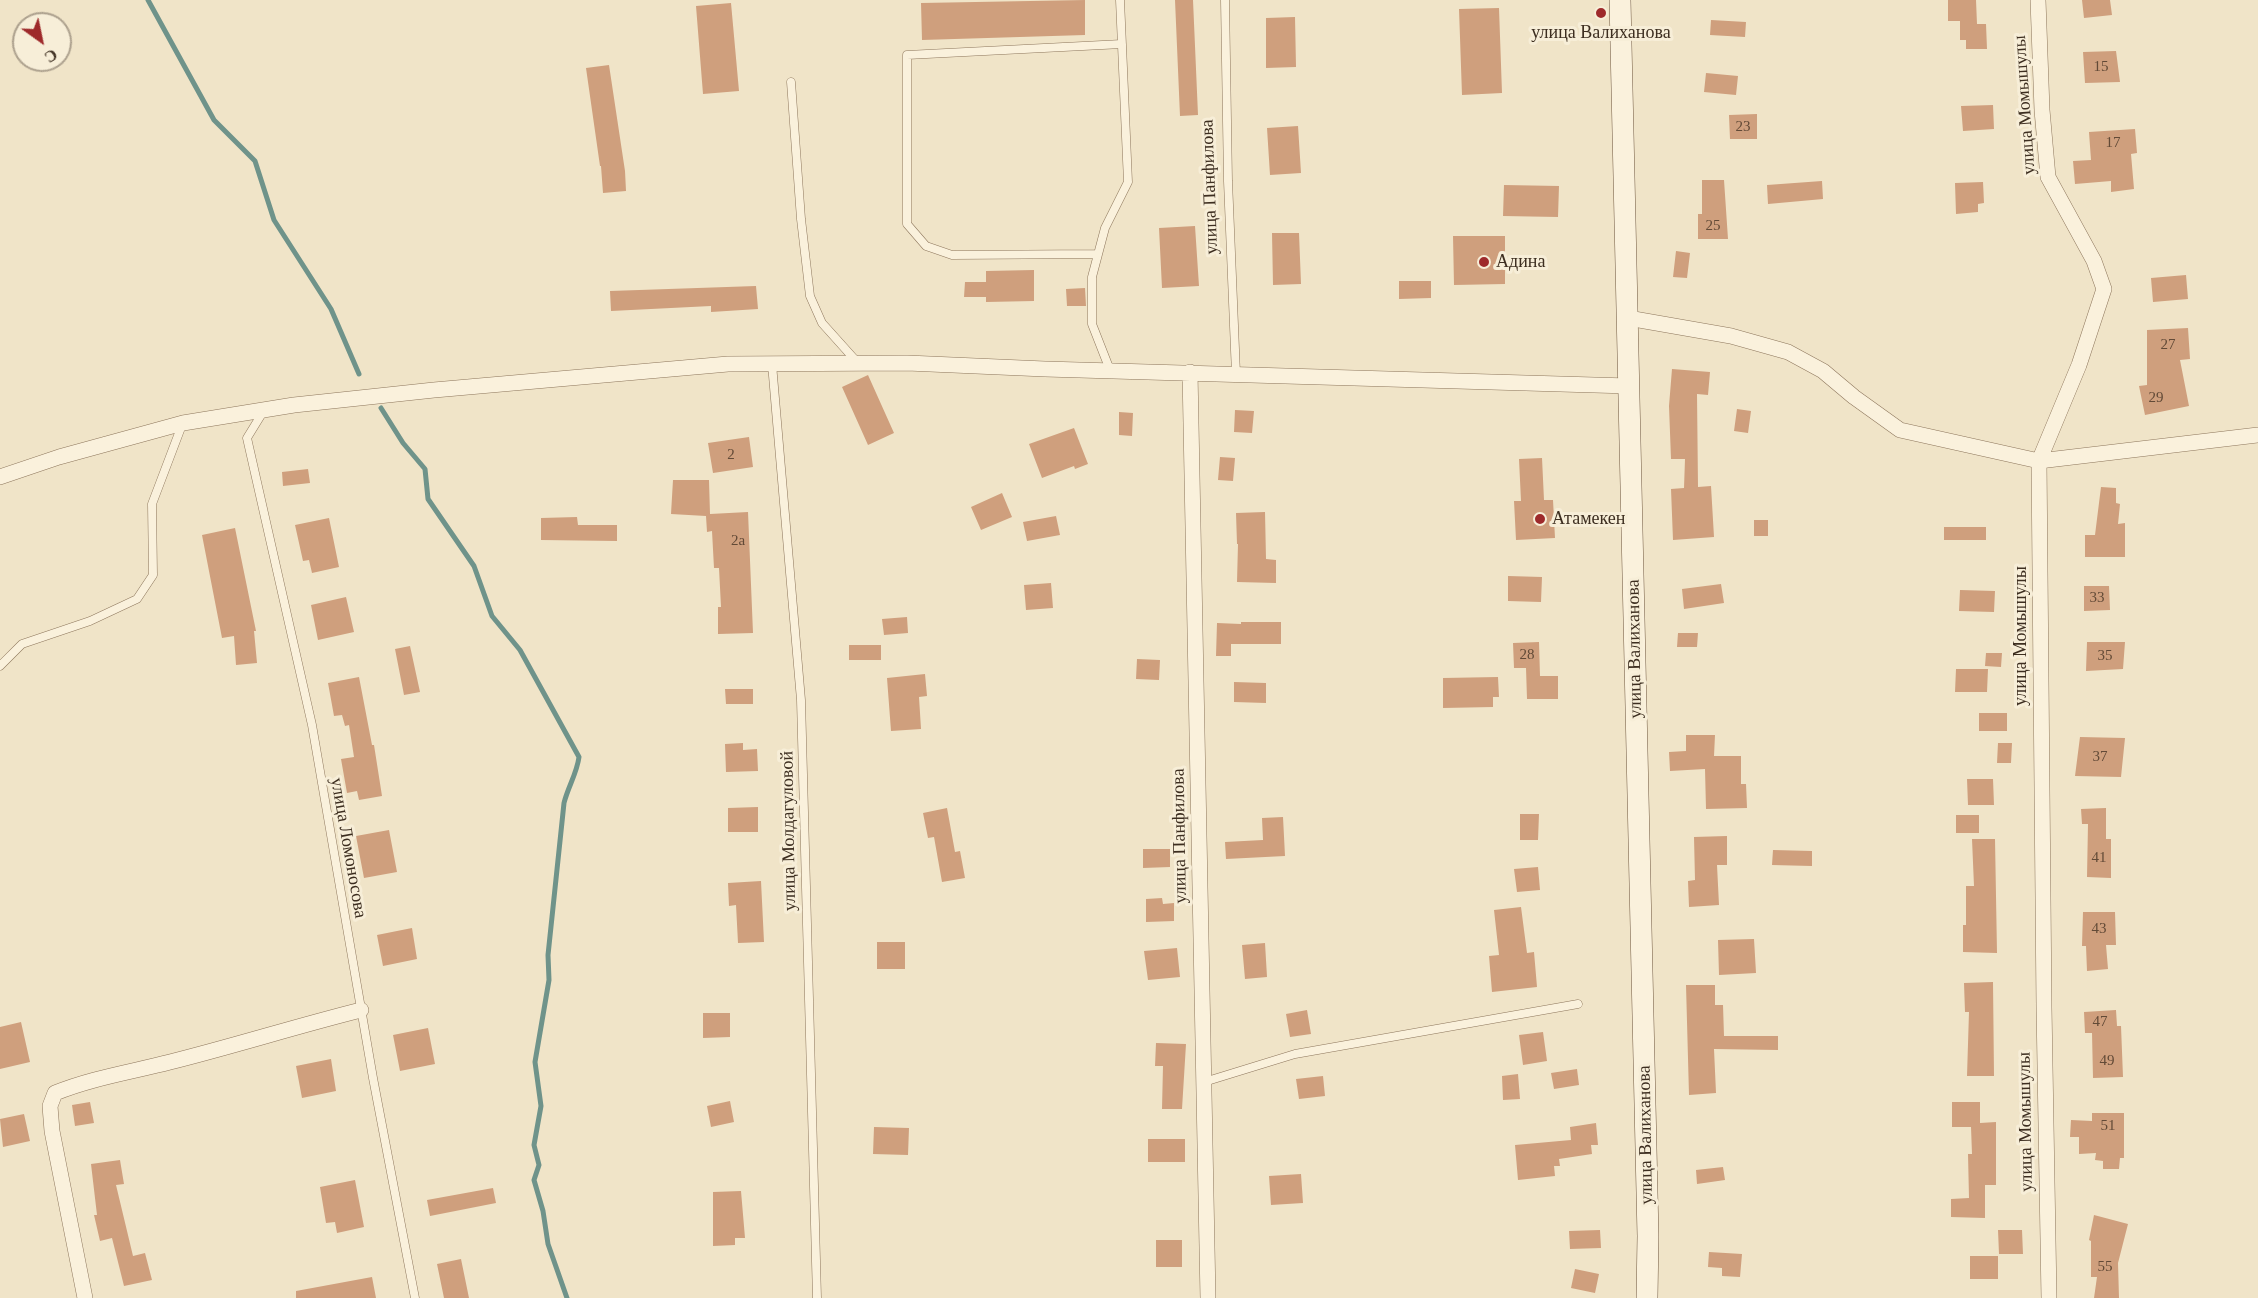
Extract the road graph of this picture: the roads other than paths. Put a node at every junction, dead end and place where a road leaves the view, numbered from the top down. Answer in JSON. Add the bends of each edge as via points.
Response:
{"nodes":[{"id":1,"x":1120,"y":0,"type":"edge"},
{"id":2,"x":1225,"y":0,"type":"edge"},
{"id":3,"x":1620,"y":0,"type":"edge"},
{"id":4,"x":2038,"y":0,"type":"edge"},
{"id":5,"x":1122,"y":44,"type":"junction"},
{"id":6,"x":791,"y":82,"type":"dead end"},
{"id":7,"x":1098,"y":254,"type":"junction"},
{"id":8,"x":1628,"y":318,"type":"junction"},
{"id":9,"x":858,"y":363,"type":"junction"},
{"id":10,"x":772,"y":364,"type":"junction"},
{"id":11,"x":1110,"y":370,"type":"junction"},
{"id":12,"x":1190,"y":372,"type":"junction"},
{"id":13,"x":1236,"y":374,"type":"junction"},
{"id":14,"x":1629,"y":386,"type":"junction"},
{"id":15,"x":264,"y":410,"type":"junction"},
{"id":16,"x":183,"y":423,"type":"junction"},
{"id":17,"x":2258,"y":435,"type":"edge"},
{"id":18,"x":2039,"y":462,"type":"junction"},
{"id":19,"x":0,"y":477,"type":"edge"},
{"id":20,"x":0,"y":666,"type":"edge"},
{"id":21,"x":1578,"y":1004,"type":"dead end"},
{"id":22,"x":361,"y":1010,"type":"junction"},
{"id":23,"x":1204,"y":1082,"type":"junction"},
{"id":24,"x":86,"y":1298,"type":"edge"},
{"id":25,"x":415,"y":1298,"type":"edge"},
{"id":26,"x":817,"y":1298,"type":"edge"},
{"id":27,"x":1208,"y":1298,"type":"edge"},
{"id":28,"x":1647,"y":1298,"type":"edge"},
{"id":29,"x":2049,"y":1298,"type":"edge"}],
"edges":[{"from":1,"to":5,"type":"lane"},
{"from":2,"to":13,"type":"lane","name":"улица Панфилова"},
{"from":3,"to":8,"type":"main road","name":"улица Валиханова"},
{"from":4,"to":18,"type":"street","name":"улица Момышулы","via":[[2048,177],[2094,261],[2104,289]]},
{"from":5,"to":7,"type":"lane","via":[[1128,182],[1105,228]]},
{"from":5,"to":7,"type":"lane","via":[[907,55],[907,224],[926,246],[952,255]]},
{"from":6,"to":9,"type":"lane","via":[[810,297],[822,323]]},
{"from":7,"to":11,"type":"lane","via":[[1092,277],[1092,324]]},
{"from":8,"to":14,"type":"main road","name":"улица Валиханова"},
{"from":8,"to":18,"type":"street","via":[[1731,336],[1788,352],[1823,371],[1900,430]]},
{"from":9,"to":10,"type":"street"},
{"from":9,"to":11,"type":"street"},
{"from":10,"to":15,"type":"street","via":[[728,364],[434,390]]},
{"from":10,"to":26,"type":"lane","name":"улица Молдагуловой","via":[[801,700]]},
{"from":11,"to":12,"type":"street"},
{"from":12,"to":13,"type":"street"},
{"from":12,"to":23,"type":"street","name":"улица Панфилова"},
{"from":13,"to":14,"type":"street"},
{"from":14,"to":28,"type":"main road","name":"улица Валиханова"},
{"from":15,"to":16,"type":"street"},
{"from":15,"to":22,"type":"lane","name":"улица Ломоносова","via":[[247,438],[312,725]]},
{"from":16,"to":19,"type":"street"},
{"from":16,"to":20,"type":"lane","via":[[152,504],[153,575],[137,599],[90,621],[22,644]]},
{"from":17,"to":18,"type":"street"},
{"from":18,"to":29,"type":"street","name":"улица Момышулы"},
{"from":21,"to":23,"type":"lane","via":[[1295,1054]]},
{"from":22,"to":24,"type":"street","via":[[83,1082],[55,1093],[50,1106],[52,1131]]},
{"from":22,"to":25,"type":"lane","name":"улица Ломоносова"},
{"from":23,"to":27,"type":"street","name":"улица Панфилова"}]}
